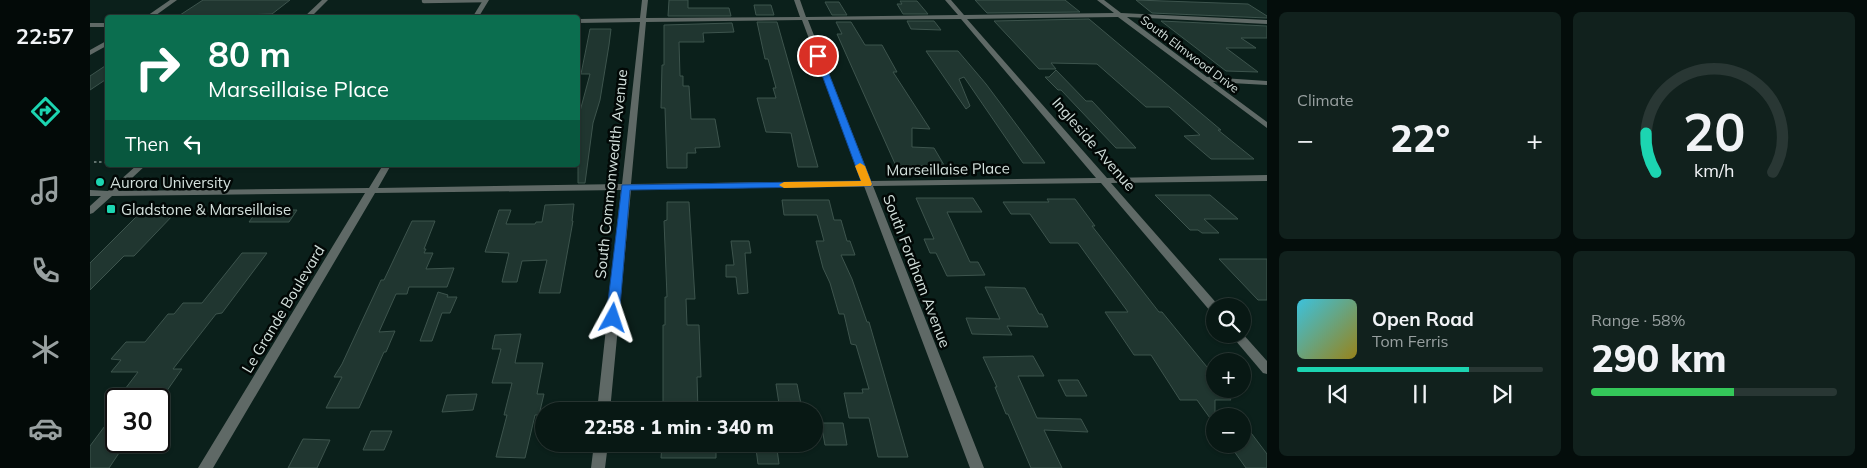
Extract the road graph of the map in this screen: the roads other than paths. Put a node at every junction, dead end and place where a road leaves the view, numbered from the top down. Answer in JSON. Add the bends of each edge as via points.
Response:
{"nodes":[{"id":1,"x":174,"y":0,"type":"edge"},
{"id":2,"x":325,"y":0,"type":"edge"},
{"id":3,"x":486,"y":0,"type":"edge"},
{"id":4,"x":645,"y":0,"type":"edge"},
{"id":5,"x":797,"y":0,"type":"edge"},
{"id":6,"x":948,"y":0,"type":"edge"},
{"id":7,"x":1100,"y":0,"type":"edge"},
{"id":8,"x":424,"y":1,"type":"edge"},
{"id":9,"x":152,"y":15,"type":"edge"},
{"id":10,"x":309,"y":15,"type":"edge"},
{"id":11,"x":478,"y":15,"type":"edge"},
{"id":12,"x":1120,"y":15,"type":"junction"},
{"id":13,"x":963,"y":17,"type":"junction"},
{"id":14,"x":805,"y":19,"type":"junction"},
{"id":15,"x":643,"y":20,"type":"junction"},
{"id":16,"x":580,"y":21,"type":"edge"},
{"id":17,"x":1267,"y":22,"type":"edge"},
{"id":18,"x":90,"y":25,"type":"edge"},
{"id":19,"x":105,"y":25,"type":"edge"},
{"id":20,"x":105,"y":44,"type":"edge"},
{"id":21,"x":90,"y":53,"type":"edge"},
{"id":22,"x":1204,"y":79,"type":"junction"},
{"id":23,"x":1267,"y":83,"type":"edge"},
{"id":24,"x":1267,"y":126,"type":"edge"},
{"id":25,"x":140,"y":167,"type":"edge"},
{"id":26,"x":386,"y":167,"type":"edge"},
{"id":27,"x":1267,"y":178,"type":"edge"},
{"id":28,"x":1103,"y":180,"type":"junction"},
{"id":29,"x":867,"y":184,"type":"junction"},
{"id":30,"x":625,"y":187,"type":"junction"},
{"id":31,"x":372,"y":190,"type":"junction"},
{"id":32,"x":90,"y":193,"type":"edge"},
{"id":33,"x":111,"y":193,"type":"junction"},
{"id":34,"x":90,"y":211,"type":"edge"},
{"id":35,"x":1206,"y":299,"type":"edge"},
{"id":36,"x":1244,"y":343,"type":"edge"},
{"id":37,"x":1267,"y":369,"type":"edge"},
{"id":38,"x":605,"y":402,"type":"edge"},
{"id":39,"x":599,"y":452,"type":"edge"},
{"id":40,"x":205,"y":468,"type":"edge"},
{"id":41,"x":598,"y":468,"type":"edge"},
{"id":42,"x":977,"y":468,"type":"edge"}],
"edges":[{"from":1,"to":9,"type":"street"},
{"from":2,"to":10,"type":"street"},
{"from":3,"to":8,"type":"lane"},
{"from":3,"to":11,"type":"street"},
{"from":4,"to":15,"type":"street","name":"South Commonwealth Avenue"},
{"from":5,"to":14,"type":"street","name":"South Fordham Avenue"},
{"from":6,"to":13,"type":"street","name":"Ingleside Avenue"},
{"from":7,"to":12,"type":"street","name":"South Elmwood Drive"},
{"from":12,"to":13,"type":"street"},
{"from":12,"to":17,"type":"street"},
{"from":12,"to":22,"type":"street","name":"South Elmwood Drive"},
{"from":13,"to":14,"type":"street"},
{"from":13,"to":28,"type":"street","name":"Ingleside Avenue"},
{"from":14,"to":15,"type":"street"},
{"from":14,"to":29,"type":"street","name":"South Fordham Avenue"},
{"from":15,"to":16,"type":"street"},
{"from":15,"to":30,"type":"street","name":"South Commonwealth Avenue"},
{"from":18,"to":19,"type":"street"},
{"from":20,"to":21,"type":"street"},
{"from":22,"to":23,"type":"street"},
{"from":22,"to":24,"type":"street","name":"South Elmwood Drive"},
{"from":25,"to":33,"type":"street"},
{"from":26,"to":31,"type":"street","name":"Le Grande Boulevard"},
{"from":27,"to":28,"type":"street","name":"Marseillaise Place"},
{"from":28,"to":29,"type":"street","name":"Marseillaise Place"},
{"from":28,"to":35,"type":"street","name":"Ingleside Avenue"},
{"from":29,"to":30,"type":"street","name":"Marseillaise Place"},
{"from":29,"to":42,"type":"street","name":"South Fordham Avenue"},
{"from":30,"to":31,"type":"street","name":"Marseillaise Place"},
{"from":30,"to":38,"type":"street","name":"South Commonwealth Avenue"},
{"from":31,"to":33,"type":"street","name":"Marseillaise Place"},
{"from":31,"to":40,"type":"street","name":"Le Grande Boulevard"},
{"from":32,"to":33,"type":"street","name":"Marseillaise Place"},
{"from":33,"to":34,"type":"street"},
{"from":36,"to":37,"type":"street"},
{"from":39,"to":41,"type":"street"}]}
